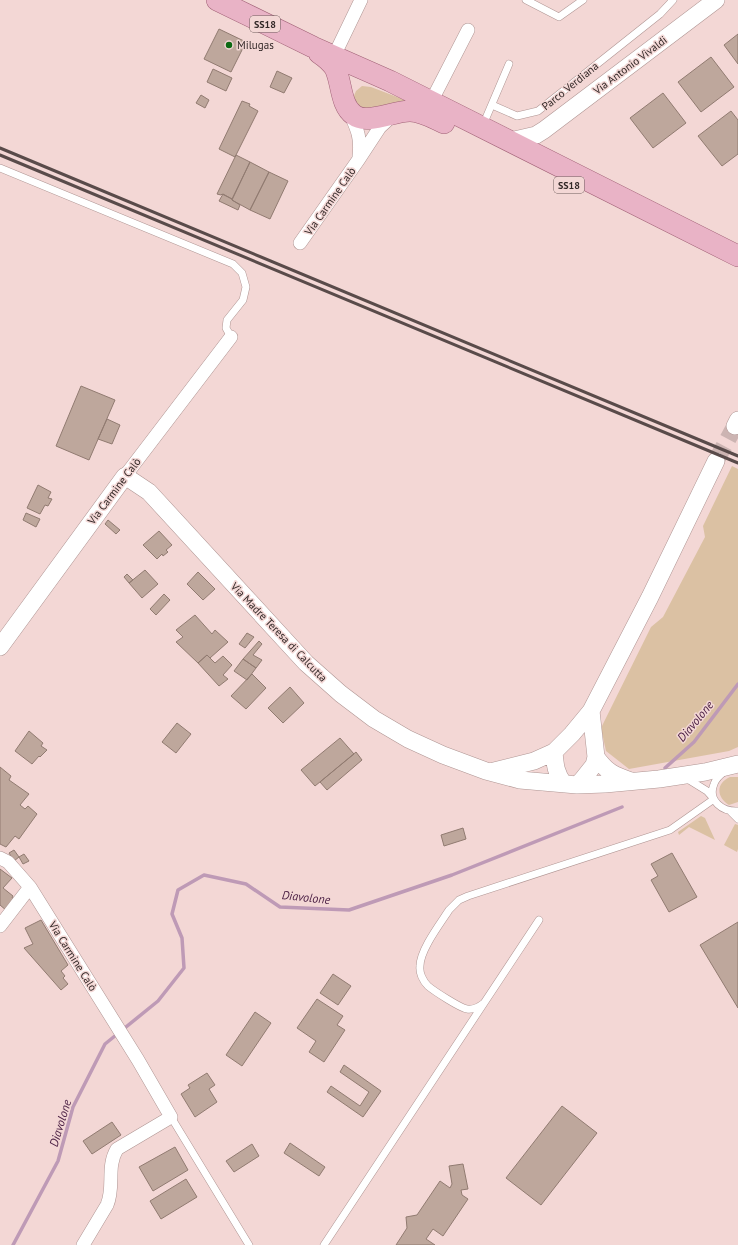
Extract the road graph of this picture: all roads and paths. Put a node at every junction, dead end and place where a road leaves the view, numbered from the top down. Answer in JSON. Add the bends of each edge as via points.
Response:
{"nodes":[{"id":1,"x":217,"y":0,"type":"edge"},
{"id":2,"x":361,"y":0,"type":"edge"},
{"id":3,"x":526,"y":0,"type":"edge"},
{"id":4,"x":583,"y":0,"type":"edge"},
{"id":5,"x":673,"y":0,"type":"edge"},
{"id":6,"x":716,"y":0,"type":"edge"},
{"id":7,"x":468,"y":30,"type":"dead end"},
{"id":8,"x":313,"y":47,"type":"junction"},
{"id":9,"x":334,"y":56,"type":"junction"},
{"id":10,"x":510,"y":64,"type":"dead end"},
{"id":11,"x":413,"y":92,"type":"junction"},
{"id":12,"x":431,"y":102,"type":"junction"},
{"id":13,"x":492,"y":105,"type":"junction"},
{"id":14,"x":348,"y":108,"type":"junction"},
{"id":15,"x":397,"y":113,"type":"junction"},
{"id":16,"x":482,"y":127,"type":"junction"},
{"id":17,"x":544,"y":130,"type":"junction"},
{"id":18,"x":510,"y":141,"type":"junction"},
{"id":19,"x":540,"y":156,"type":"junction"},
{"id":20,"x":359,"y":159,"type":"junction"},
{"id":21,"x":0,"y":168,"type":"edge"},
{"id":22,"x":300,"y":243,"type":"dead end"},
{"id":23,"x":738,"y":256,"type":"edge"},
{"id":24,"x":738,"y":269,"type":"edge"},
{"id":25,"x":231,"y":337,"type":"joint"},
{"id":26,"x":716,"y":462,"type":"tunnel mouth"},
{"id":27,"x":125,"y":476,"type":"junction"},
{"id":28,"x":0,"y":647,"type":"edge"},
{"id":29,"x":591,"y":712,"type":"junction"},
{"id":30,"x":554,"y":752,"type":"junction"},
{"id":31,"x":596,"y":757,"type":"junction"},
{"id":32,"x":734,"y":767,"type":"edge"},
{"id":33,"x":490,"y":772,"type":"junction"},
{"id":34,"x":682,"y":776,"type":"junction"},
{"id":35,"x":633,"y":782,"type":"junction"},
{"id":36,"x":571,"y":784,"type":"junction"},
{"id":37,"x":714,"y":798,"type":"junction"},
{"id":38,"x":734,"y":812,"type":"edge"},
{"id":39,"x":738,"y":819,"type":"edge"},
{"id":40,"x":0,"y":858,"type":"edge"},
{"id":41,"x":30,"y":887,"type":"junction"},
{"id":42,"x":539,"y":920,"type":"dead end"},
{"id":43,"x":0,"y":926,"type":"edge"},
{"id":44,"x":484,"y":1003,"type":"junction"},
{"id":45,"x":171,"y":1117,"type":"junction"},
{"id":46,"x":82,"y":1245,"type":"edge"},
{"id":47,"x":249,"y":1245,"type":"edge"},
{"id":48,"x":324,"y":1245,"type":"edge"}],
"edges":[{"from":1,"to":8,"type":"main road","number":"SS18"},
{"from":2,"to":9,"type":"street"},
{"from":3,"to":4,"type":"lane","via":[[559,17]]},
{"from":5,"to":13,"type":"lane","name":"Parco Verdiana","via":[[660,14],[538,112],[517,116]]},
{"from":6,"to":17,"type":"street","name":"Via Antonio Vivaldi"},
{"from":7,"to":12,"type":"street"},
{"from":8,"to":9,"type":"main road","number":"SS18"},
{"from":8,"to":14,"type":"main road","number":"SS18","via":[[334,67]]},
{"from":9,"to":11,"type":"main road","number":"SS18"},
{"from":10,"to":13,"type":"lane"},
{"from":11,"to":12,"type":"main road","number":"SS18"},
{"from":11,"to":14,"type":"main road","number":"SS18","via":[[367,76],[360,77],[354,80],[346,91]]},
{"from":12,"to":16,"type":"main road","number":"SS18"},
{"from":13,"to":16,"type":"lane"},
{"from":14,"to":15,"type":"main road","number":"SS18","via":[[355,116],[366,120]]},
{"from":14,"to":20,"type":"street","via":[[359,135]]},
{"from":15,"to":20,"type":"street","name":"Via Carmine Calò","via":[[380,127]]},
{"from":15,"to":24,"type":"main road","number":"SS18","via":[[425,113]]},
{"from":16,"to":18,"type":"main road","number":"SS18"},
{"from":17,"to":18,"type":"street","name":"Via Antonio Vivaldi","via":[[536,135]]},
{"from":17,"to":19,"type":"street","via":[[540,141]]},
{"from":18,"to":19,"type":"main road","number":"SS18"},
{"from":19,"to":23,"type":"main road","number":"SS18"},
{"from":20,"to":22,"type":"street","name":"Via Carmine Calò"},
{"from":21,"to":25,"type":"lane","via":[[233,264],[242,273],[246,287],[243,300],[227,320],[226,328]]},
{"from":25,"to":27,"type":"street","name":"Via Carmine Calò"},
{"from":26,"to":29,"type":"street"},
{"from":27,"to":28,"type":"street","name":"Via Carmine Calò"},
{"from":27,"to":33,"type":"street","name":"Via Madre Teresa di Calcutta","via":[[149,492],[306,663],[341,694],[374,719],[408,739],[443,756]]},
{"from":29,"to":30,"type":"street"},
{"from":29,"to":31,"type":"street"},
{"from":30,"to":33,"type":"street","via":[[534,761]]},
{"from":30,"to":36,"type":"street","via":[[559,778]]},
{"from":31,"to":35,"type":"street","via":[[604,768]]},
{"from":31,"to":36,"type":"street","via":[[594,765],[582,780]]},
{"from":32,"to":34,"type":"street","name":"Via Madre Teresa di Calcutta"},
{"from":32,"to":37,"type":"lane","via":[[717,778],[712,791]]},
{"from":33,"to":36,"type":"street","name":"Via Madre Teresa di Calcutta","via":[[520,780]]},
{"from":34,"to":35,"type":"street","name":"Via Madre Teresa di Calcutta"},
{"from":34,"to":37,"type":"lane","via":[[698,784]]},
{"from":35,"to":36,"type":"street","name":"Via Madre Teresa di Calcutta"},
{"from":37,"to":38,"type":"lane","via":[[718,805]]},
{"from":37,"to":44,"type":"lane","via":[[670,830],[468,896],[454,905],[424,951],[420,974],[428,986],[459,1006],[467,1009]]},
{"from":38,"to":39,"type":"lane"},
{"from":40,"to":41,"type":"street","name":"Via Carmine Calò","via":[[8,862]]},
{"from":41,"to":43,"type":"street"},
{"from":41,"to":45,"type":"street","name":"Via Carmine Calò"},
{"from":42,"to":44,"type":"lane"},
{"from":44,"to":48,"type":"lane"},
{"from":45,"to":46,"type":"street","via":[[117,1149],[111,1166],[110,1198]]},
{"from":45,"to":47,"type":"lane"}]}
